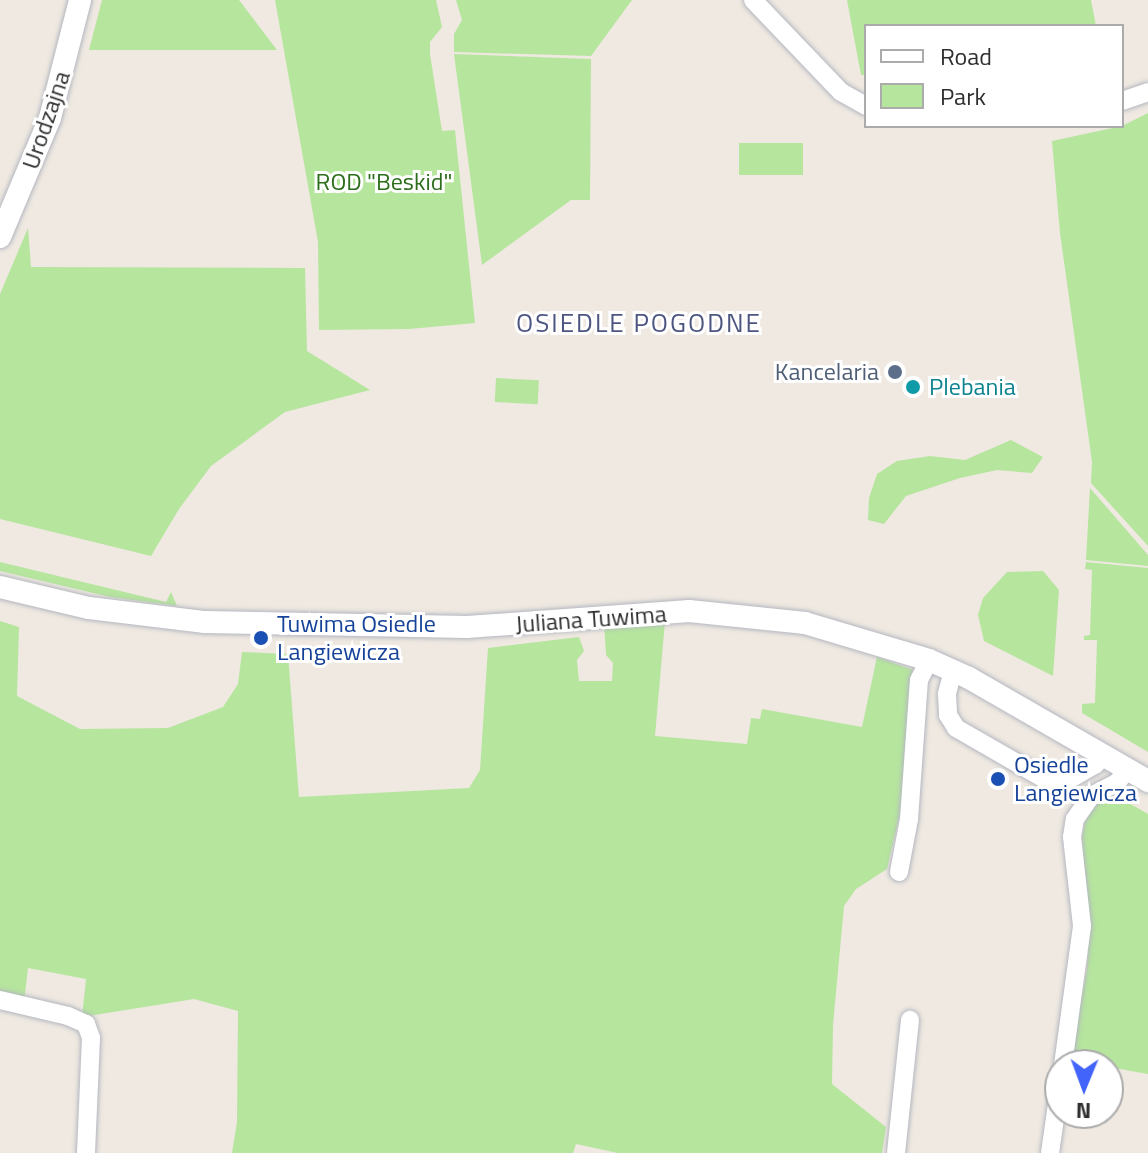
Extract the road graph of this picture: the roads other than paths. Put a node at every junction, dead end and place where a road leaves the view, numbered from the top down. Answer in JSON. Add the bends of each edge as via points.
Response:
{"nodes":[{"id":1,"x":80,"y":0,"type":"edge"},
{"id":2,"x":753,"y":0,"type":"edge"},
{"id":3,"x":1148,"y":92,"type":"edge"},
{"id":4,"x":1124,"y":100,"type":"edge"},
{"id":5,"x":864,"y":105,"type":"edge"},
{"id":6,"x":0,"y":237,"type":"edge"},
{"id":7,"x":0,"y":587,"type":"edge"},
{"id":8,"x":929,"y":660,"type":"junction"},
{"id":9,"x":953,"y":671,"type":"junction"},
{"id":10,"x":1104,"y":755,"type":"junction"},
{"id":11,"x":1127,"y":769,"type":"junction"},
{"id":12,"x":1148,"y":781,"type":"edge"},
{"id":13,"x":899,"y":872,"type":"dead end"},
{"id":14,"x":0,"y":1000,"type":"edge"},
{"id":15,"x":910,"y":1020,"type":"dead end"},
{"id":16,"x":1065,"y":1049,"type":"edge"},
{"id":17,"x":1053,"y":1129,"type":"edge"},
{"id":18,"x":86,"y":1153,"type":"edge"},
{"id":19,"x":896,"y":1153,"type":"edge"},
{"id":20,"x":1050,"y":1153,"type":"edge"}],
"edges":[{"from":1,"to":6,"type":"street","name":"Urodzajna","via":[[50,118]]},
{"from":2,"to":5,"type":"street","via":[[841,92]]},
{"from":3,"to":4,"type":"street"},
{"from":7,"to":8,"type":"street","name":"Juliana Tuwima","via":[[147,617],[261,625],[467,627],[642,613],[731,613],[836,631]]},
{"from":8,"to":9,"type":"street","name":"Juliana Tuwima"},
{"from":8,"to":13,"type":"street","via":[[919,680],[909,819]]},
{"from":9,"to":10,"type":"street","name":"Juliana Tuwima"},
{"from":9,"to":10,"type":"street","via":[[948,715],[956,728],[1050,782],[1065,782]]},
{"from":10,"to":11,"type":"street","name":"Juliana Tuwima"},
{"from":11,"to":12,"type":"street","name":"Juliana Tuwima"},
{"from":11,"to":16,"type":"street","via":[[1117,783],[1091,796],[1075,819],[1072,837],[1082,926]]},
{"from":14,"to":18,"type":"street","via":[[86,1024],[91,1038]]},
{"from":15,"to":19,"type":"street"},
{"from":17,"to":20,"type":"street"}]}
